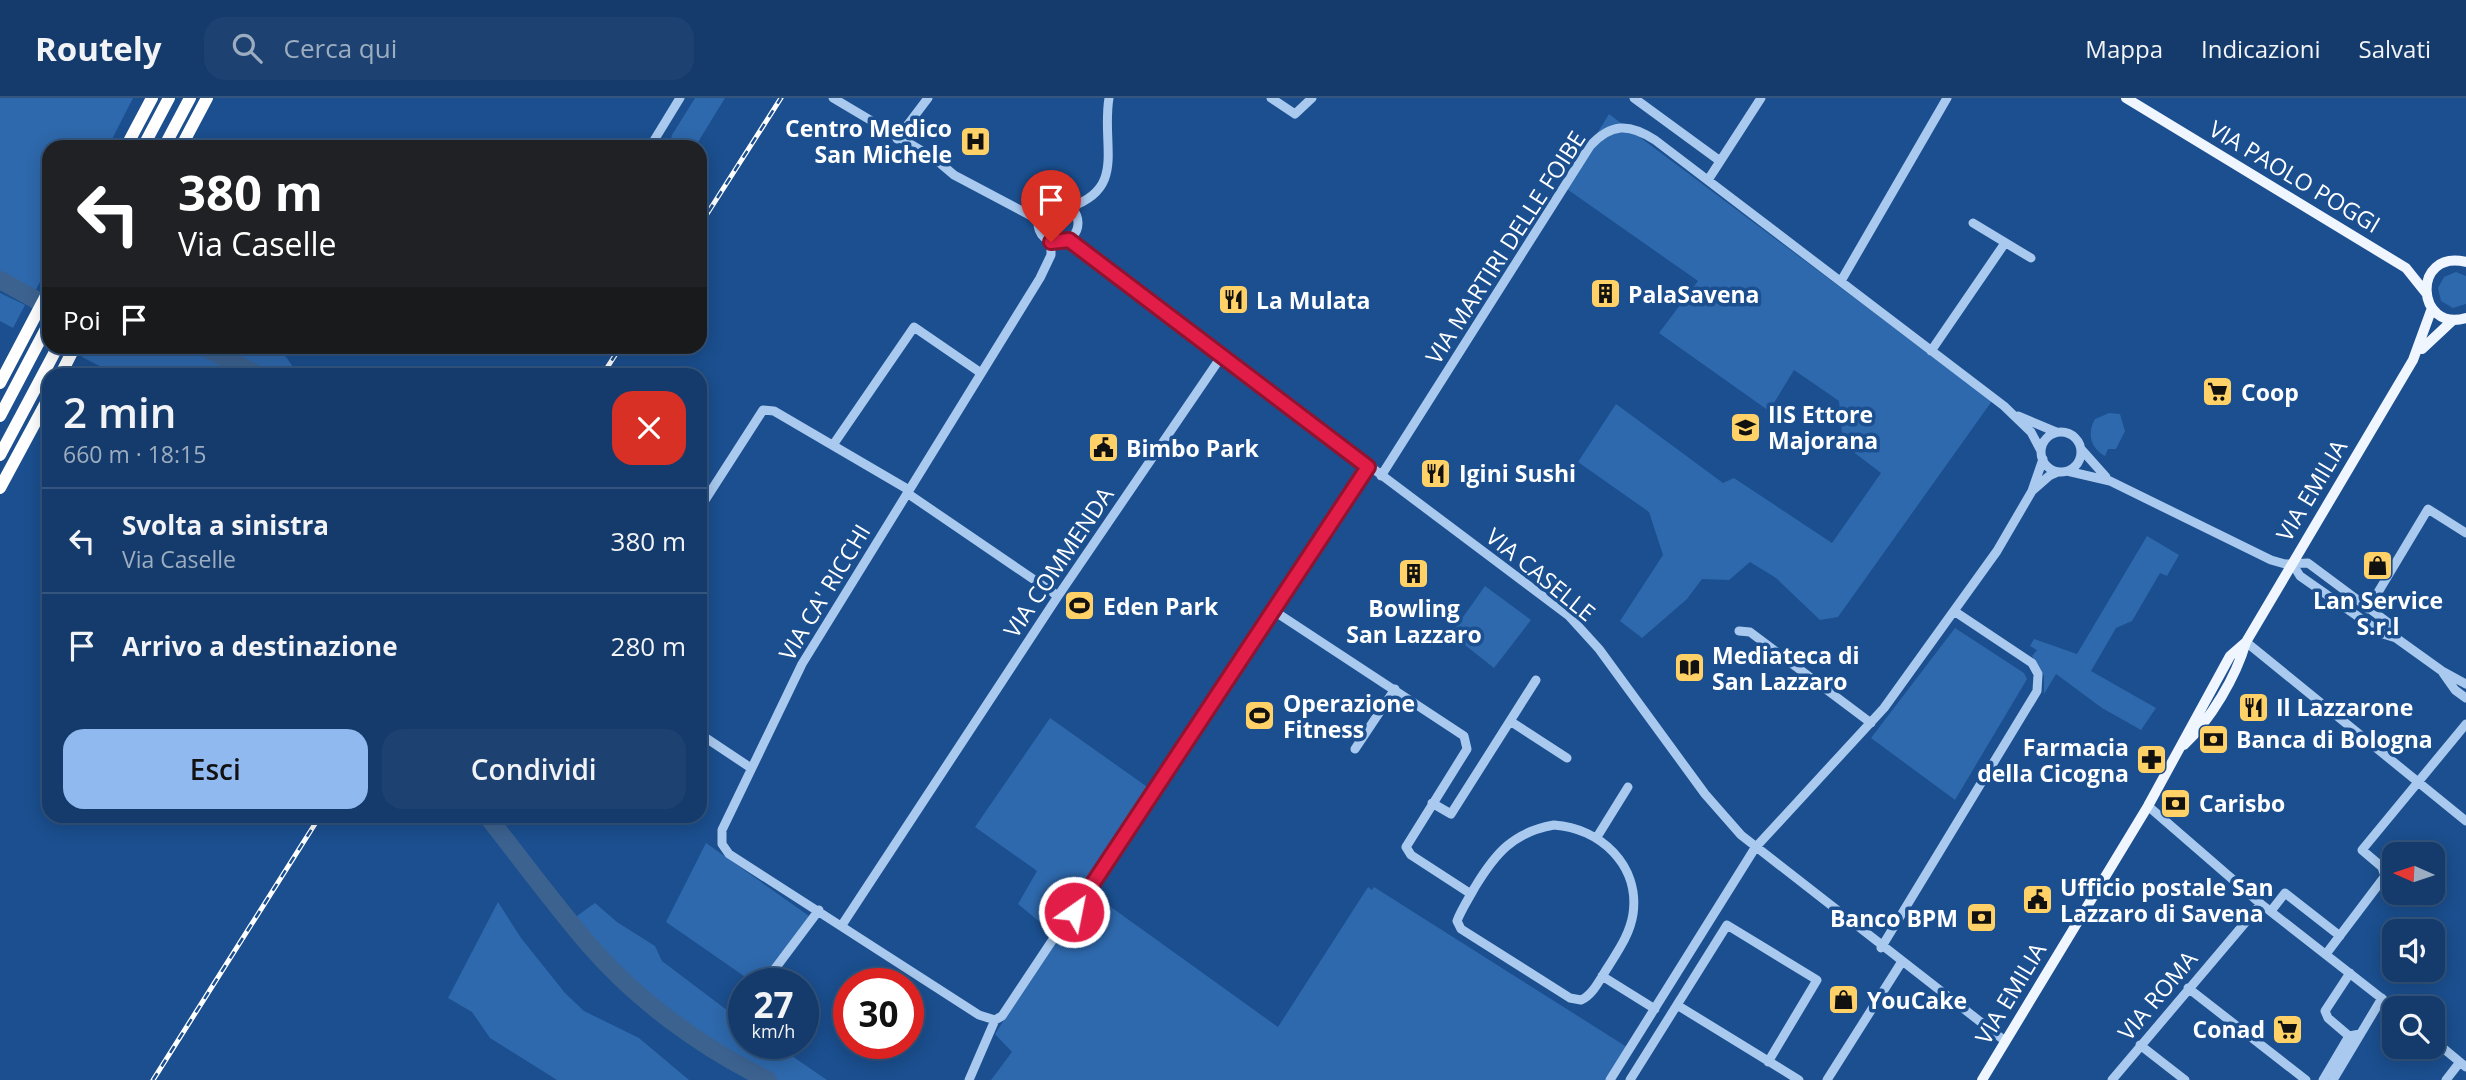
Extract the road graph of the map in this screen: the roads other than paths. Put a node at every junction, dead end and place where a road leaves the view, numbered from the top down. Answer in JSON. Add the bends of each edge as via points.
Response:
{"nodes":[{"id":1,"x":152,"y":98,"type":"edge"},
{"id":2,"x":169,"y":98,"type":"edge"},
{"id":3,"x":190,"y":98,"type":"edge"},
{"id":4,"x":213,"y":98,"type":"edge"},
{"id":5,"x":680,"y":98,"type":"edge"},
{"id":6,"x":833,"y":98,"type":"edge"},
{"id":7,"x":928,"y":98,"type":"edge"},
{"id":8,"x":1109,"y":98,"type":"edge"},
{"id":9,"x":1271,"y":98,"type":"edge"},
{"id":10,"x":1312,"y":98,"type":"edge"},
{"id":11,"x":1634,"y":98,"type":"edge"},
{"id":12,"x":1761,"y":98,"type":"edge"},
{"id":13,"x":1947,"y":98,"type":"edge"},
{"id":14,"x":2126,"y":98,"type":"edge"},
{"id":15,"x":2144,"y":102,"type":"edge"},
{"id":16,"x":204,"y":104,"type":"edge"},
{"id":17,"x":897,"y":139,"type":"junction"},
{"id":18,"x":130,"y":140,"type":"edge"},
{"id":19,"x":147,"y":140,"type":"edge"},
{"id":20,"x":168,"y":140,"type":"edge"},
{"id":21,"x":185,"y":140,"type":"edge"},
{"id":22,"x":654,"y":140,"type":"edge"},
{"id":23,"x":1720,"y":161,"type":"junction"},
{"id":24,"x":1707,"y":180,"type":"junction"},
{"id":25,"x":1089,"y":200,"type":"junction"},
{"id":26,"x":1070,"y":206,"type":"junction"},
{"id":27,"x":1039,"y":220,"type":"junction"},
{"id":28,"x":1973,"y":223,"type":"dead end"},
{"id":29,"x":1077,"y":224,"type":"junction"},
{"id":30,"x":1069,"y":240,"type":"junction"},
{"id":31,"x":1051,"y":242,"type":"junction"},
{"id":32,"x":2005,"y":243,"type":"junction"},
{"id":33,"x":2031,"y":258,"type":"dead end"},
{"id":34,"x":2463,"y":259,"type":"edge"},
{"id":35,"x":2406,"y":268,"type":"junction"},
{"id":36,"x":2436,"y":268,"type":"junction"},
{"id":37,"x":1840,"y":281,"type":"junction"},
{"id":38,"x":2426,"y":293,"type":"junction"},
{"id":39,"x":42,"y":303,"type":"edge"},
{"id":40,"x":2432,"y":308,"type":"junction"},
{"id":41,"x":2466,"y":318,"type":"edge"},
{"id":42,"x":2452,"y":320,"type":"junction"},
{"id":43,"x":42,"y":336,"type":"edge"},
{"id":44,"x":1931,"y":351,"type":"junction"},
{"id":45,"x":1221,"y":357,"type":"junction"},
{"id":46,"x":2413,"y":360,"type":"junction"},
{"id":47,"x":981,"y":373,"type":"junction"},
{"id":48,"x":42,"y":376,"type":"edge"},
{"id":49,"x":0,"y":383,"type":"edge"},
{"id":50,"x":42,"y":410,"type":"edge"},
{"id":51,"x":2014,"y":414,"type":"junction"},
{"id":52,"x":0,"y":416,"type":"edge"},
{"id":53,"x":2056,"y":432,"type":"junction"},
{"id":54,"x":833,"y":445,"type":"junction"},
{"id":55,"x":2081,"y":448,"type":"junction"},
{"id":56,"x":2042,"y":455,"type":"junction"},
{"id":57,"x":0,"y":456,"type":"edge"},
{"id":58,"x":1368,"y":467,"type":"junction"},
{"id":59,"x":2064,"y":471,"type":"junction"},
{"id":60,"x":1381,"y":476,"type":"junction"},
{"id":61,"x":2110,"y":481,"type":"junction"},
{"id":62,"x":0,"y":488,"type":"edge"},
{"id":63,"x":908,"y":491,"type":"junction"},
{"id":64,"x":2032,"y":491,"type":"junction"},
{"id":65,"x":707,"y":496,"type":"edge"},
{"id":66,"x":2466,"y":533,"type":"edge"},
{"id":67,"x":2292,"y":563,"type":"junction"},
{"id":68,"x":1058,"y":596,"type":"junction"},
{"id":69,"x":2368,"y":609,"type":"junction"},
{"id":70,"x":1274,"y":611,"type":"junction"},
{"id":71,"x":1954,"y":611,"type":"junction"},
{"id":72,"x":1739,"y":631,"type":"dead end"},
{"id":73,"x":2396,"y":638,"type":"junction"},
{"id":74,"x":2246,"y":642,"type":"junction"},
{"id":75,"x":2442,"y":671,"type":"junction"},
{"id":76,"x":1536,"y":680,"type":"dead end"},
{"id":77,"x":2466,"y":684,"type":"edge"},
{"id":78,"x":1395,"y":688,"type":"junction"},
{"id":79,"x":2466,"y":698,"type":"edge"},
{"id":80,"x":1510,"y":721,"type":"junction"},
{"id":81,"x":1871,"y":723,"type":"junction"},
{"id":82,"x":2466,"y":724,"type":"edge"},
{"id":83,"x":707,"y":739,"type":"edge"},
{"id":84,"x":1354,"y":749,"type":"dead end"},
{"id":85,"x":1567,"y":758,"type":"dead end"},
{"id":86,"x":751,"y":768,"type":"junction"},
{"id":87,"x":2418,"y":782,"type":"junction"},
{"id":88,"x":1628,"y":787,"type":"dead end"},
{"id":89,"x":1432,"y":803,"type":"junction"},
{"id":90,"x":2148,"y":806,"type":"junction"},
{"id":91,"x":2466,"y":821,"type":"edge"},
{"id":92,"x":1597,"y":837,"type":"junction"},
{"id":93,"x":1755,"y":848,"type":"junction"},
{"id":94,"x":1471,"y":894,"type":"junction"},
{"id":95,"x":2260,"y":904,"type":"junction"},
{"id":96,"x":819,"y":910,"type":"junction"},
{"id":97,"x":2271,"y":911,"type":"junction"},
{"id":98,"x":842,"y":925,"type":"junction"},
{"id":99,"x":2340,"y":936,"type":"junction"},
{"id":100,"x":1881,"y":948,"type":"junction"},
{"id":101,"x":2326,"y":954,"type":"junction"},
{"id":102,"x":1902,"y":963,"type":"junction"},
{"id":103,"x":776,"y":968,"type":"edge"},
{"id":104,"x":2350,"y":973,"type":"junction"},
{"id":105,"x":1602,"y":976,"type":"junction"},
{"id":106,"x":2188,"y":988,"type":"junction"},
{"id":107,"x":2382,"y":998,"type":"joint"},
{"id":108,"x":1677,"y":1005,"type":"junction"},
{"id":109,"x":1655,"y":1009,"type":"junction"},
{"id":110,"x":995,"y":1020,"type":"junction"},
{"id":111,"x":2360,"y":1034,"type":"junction"},
{"id":112,"x":2349,"y":1036,"type":"junction"},
{"id":113,"x":2005,"y":1041,"type":"junction"},
{"id":114,"x":2140,"y":1045,"type":"junction"},
{"id":115,"x":2445,"y":1049,"type":"edge"},
{"id":116,"x":1768,"y":1062,"type":"junction"},
{"id":117,"x":2463,"y":1064,"type":"edge"},
{"id":118,"x":968,"y":1080,"type":"edge"},
{"id":119,"x":1610,"y":1080,"type":"edge"},
{"id":120,"x":1630,"y":1080,"type":"edge"},
{"id":121,"x":1799,"y":1080,"type":"edge"},
{"id":122,"x":1827,"y":1080,"type":"edge"},
{"id":123,"x":1982,"y":1080,"type":"edge"},
{"id":124,"x":2112,"y":1080,"type":"edge"},
{"id":125,"x":2185,"y":1080,"type":"edge"},
{"id":126,"x":2306,"y":1080,"type":"edge"},
{"id":127,"x":2323,"y":1080,"type":"edge"},
{"id":128,"x":2333,"y":1080,"type":"edge"},
{"id":129,"x":2445,"y":1080,"type":"edge"}],
"edges":[{"from":1,"to":18,"type":"highway"},
{"from":2,"to":19,"type":"highway"},
{"from":3,"to":20,"type":"highway"},
{"from":4,"to":16,"type":"highway"},
{"from":5,"to":22,"type":"street"},
{"from":6,"to":17,"type":"street"},
{"from":7,"to":17,"type":"street"},
{"from":8,"to":25,"type":"street","via":[[1107,176],[1101,191]]},
{"from":9,"to":10,"type":"street","via":[[1295,114]]},
{"from":11,"to":23,"type":"street"},
{"from":12,"to":23,"type":"street"},
{"from":13,"to":37,"type":"street"},
{"from":14,"to":15,"type":"main road","name":"VIA PAOLO POGGI"},
{"from":15,"to":35,"type":"main road","name":"VIA PAOLO POGGI"},
{"from":16,"to":21,"type":"highway"},
{"from":17,"to":27,"type":"street"},
{"from":23,"to":24,"type":"street"},
{"from":24,"to":37,"type":"street","name":"VIA MARTIRI DELLE FOIBE"},
{"from":24,"to":60,"type":"street","name":"VIA MARTIRI DELLE FOIBE","via":[[1641,131],[1620,126],[1600,135]]},
{"from":25,"to":26,"type":"street"},
{"from":25,"to":29,"type":"street"},
{"from":26,"to":27,"type":"street","via":[[1054,203]]},
{"from":26,"to":29,"type":"street"},
{"from":27,"to":31,"type":"street"},
{"from":28,"to":32,"type":"street"},
{"from":29,"to":30,"type":"street"},
{"from":30,"to":31,"type":"street"},
{"from":30,"to":45,"type":"street","name":"VIA CASELLE"},
{"from":31,"to":47,"type":"street","name":"VIA CA' RICCHI","via":[[1051,255],[1040,278]]},
{"from":32,"to":33,"type":"street"},
{"from":32,"to":44,"type":"street"},
{"from":34,"to":36,"type":"main road"},
{"from":35,"to":36,"type":"main road"},
{"from":35,"to":38,"type":"main road","name":"VIA PAOLO POGGI"},
{"from":36,"to":38,"type":"main road"},
{"from":37,"to":44,"type":"street","name":"VIA MARTIRI DELLE FOIBE"},
{"from":38,"to":40,"type":"main road","name":"VIA PAOLO POGGI"},
{"from":39,"to":49,"type":"highway"},
{"from":40,"to":42,"type":"main road"},
{"from":40,"to":46,"type":"main road","name":"VIA EMILIA"},
{"from":41,"to":42,"type":"main road"},
{"from":42,"to":46,"type":"main road","name":"VIA EMILIA"},
{"from":43,"to":52,"type":"highway"},
{"from":44,"to":51,"type":"street","name":"VIA MARTIRI DELLE FOIBE"},
{"from":45,"to":58,"type":"street","name":"VIA CASELLE"},
{"from":45,"to":68,"type":"street","name":"VIA COMMENDA"},
{"from":46,"to":67,"type":"main road","name":"VIA EMILIA"},
{"from":47,"to":54,"type":"street","via":[[914,327]]},
{"from":47,"to":63,"type":"street","name":"VIA CA' RICCHI"},
{"from":48,"to":57,"type":"highway"},
{"from":50,"to":62,"type":"highway"},
{"from":51,"to":53,"type":"street","name":"VIA MARTIRI DELLE FOIBE"},
{"from":51,"to":56,"type":"street","name":"VIA MARTIRI DELLE FOIBE"},
{"from":53,"to":55,"type":"street","name":"VIA MARTIRI DELLE FOIBE","via":[[2073,435]]},
{"from":53,"to":56,"type":"street","via":[[2047,438]]},
{"from":54,"to":63,"type":"street"},
{"from":54,"to":65,"type":"street","via":[[774,411],[763,410]]},
{"from":55,"to":59,"type":"street","via":[[2078,463]]},
{"from":55,"to":61,"type":"street","name":"VIA MARTIRI DELLE FOIBE"},
{"from":56,"to":59,"type":"street","name":"VIA MARTIRI DELLE FOIBE","via":[[2050,468]]},
{"from":56,"to":64,"type":"street"},
{"from":58,"to":60,"type":"street","name":"VIA CASELLE"},
{"from":58,"to":70,"type":"street"},
{"from":59,"to":61,"type":"street","name":"VIA MARTIRI DELLE FOIBE"},
{"from":59,"to":64,"type":"street","via":[[2049,476]]},
{"from":60,"to":93,"type":"street","name":"VIA CASELLE","via":[[1578,624],[1712,803]]},
{"from":61,"to":67,"type":"street","name":"VIA MARTIRI DELLE FOIBE","via":[[2271,560]]},
{"from":63,"to":68,"type":"street"},
{"from":63,"to":86,"type":"street","name":"VIA CA' RICCHI","via":[[802,664]]},
{"from":64,"to":71,"type":"street"},
{"from":66,"to":69,"type":"street","via":[[2428,509]]},
{"from":67,"to":69,"type":"street","name":"VIA MARTIRI DELLE FOIBE","via":[[2308,563]]},
{"from":67,"to":73,"type":"street","via":[[2300,576],[2383,634]]},
{"from":67,"to":74,"type":"main road","name":"VIA EMILIA"},
{"from":68,"to":98,"type":"street","name":"VIA COMMENDA"},
{"from":69,"to":73,"type":"street","name":"VIA MARTIRI DELLE FOIBE","via":[[2389,624]]},
{"from":70,"to":78,"type":"street"},
{"from":70,"to":110,"type":"street","via":[[1010,1007]]},
{"from":71,"to":81,"type":"street"},
{"from":71,"to":100,"type":"street","via":[[2029,660],[2038,674],[2037,691]]},
{"from":72,"to":81,"type":"street","via":[[1750,632]]},
{"from":73,"to":75,"type":"street"},
{"from":74,"to":87,"type":"street"},
{"from":74,"to":90,"type":"main road","name":"VIA EMILIA","via":[[2230,656]]},
{"from":75,"to":77,"type":"street"},
{"from":75,"to":79,"type":"street"},
{"from":76,"to":80,"type":"street"},
{"from":78,"to":84,"type":"street"},
{"from":78,"to":89,"type":"street","via":[[1458,731],[1467,743]]},
{"from":80,"to":85,"type":"street"},
{"from":80,"to":89,"type":"street","via":[[1451,814]]},
{"from":81,"to":93,"type":"street"},
{"from":82,"to":87,"type":"street"},
{"from":83,"to":86,"type":"street"},
{"from":86,"to":96,"type":"street","name":"VIA CA' RICCHI","via":[[721,840],[729,854]]},
{"from":87,"to":91,"type":"street"},
{"from":87,"to":99,"type":"street","via":[[2362,850],[2382,867],[2385,876]]},
{"from":88,"to":92,"type":"street"},
{"from":89,"to":94,"type":"street","via":[[1408,841],[1407,851]]},
{"from":90,"to":95,"type":"street"},
{"from":90,"to":113,"type":"main road","name":"VIA EMILIA"},
{"from":92,"to":94,"type":"street","via":[[1560,826],[1524,832],[1496,855]]},
{"from":92,"to":105,"type":"street","via":[[1623,864],[1631,881],[1633,905],[1628,934]]},
{"from":93,"to":100,"type":"street","name":"VIA CASELLE"},
{"from":93,"to":109,"type":"street"},
{"from":94,"to":105,"type":"street","via":[[1459,917],[1461,929],[1545,983],[1581,1000]]},
{"from":95,"to":97,"type":"street"},
{"from":95,"to":106,"type":"street","name":"VIA ROMA"},
{"from":96,"to":98,"type":"street"},
{"from":96,"to":103,"type":"street"},
{"from":97,"to":99,"type":"street","via":[[2285,893]]},
{"from":97,"to":101,"type":"street"},
{"from":98,"to":110,"type":"street","via":[[979,1015]]},
{"from":99,"to":101,"type":"street"},
{"from":100,"to":102,"type":"street","name":"VIA CASELLE"},
{"from":101,"to":104,"type":"street"},
{"from":102,"to":113,"type":"street","name":"VIA CASELLE"},
{"from":102,"to":122,"type":"street"},
{"from":104,"to":107,"type":"street"},
{"from":104,"to":112,"type":"street","via":[[2325,1011]]},
{"from":105,"to":109,"type":"street"},
{"from":106,"to":114,"type":"street","name":"VIA ROMA"},
{"from":106,"to":126,"type":"street"},
{"from":107,"to":111,"type":"street"},
{"from":108,"to":116,"type":"street"},
{"from":108,"to":116,"type":"street","via":[[1727,925],[1817,980]]},
{"from":108,"to":120,"type":"street"},
{"from":109,"to":119,"type":"street"},
{"from":110,"to":118,"type":"street"},
{"from":111,"to":112,"type":"street"},
{"from":111,"to":128,"type":"street"},
{"from":112,"to":127,"type":"street"},
{"from":113,"to":123,"type":"main road","name":"VIA EMILIA"},
{"from":114,"to":124,"type":"street","name":"VIA ROMA"},
{"from":114,"to":125,"type":"street"},
{"from":115,"to":117,"type":"street"},
{"from":116,"to":121,"type":"street"},
{"from":117,"to":129,"type":"street"}]}
